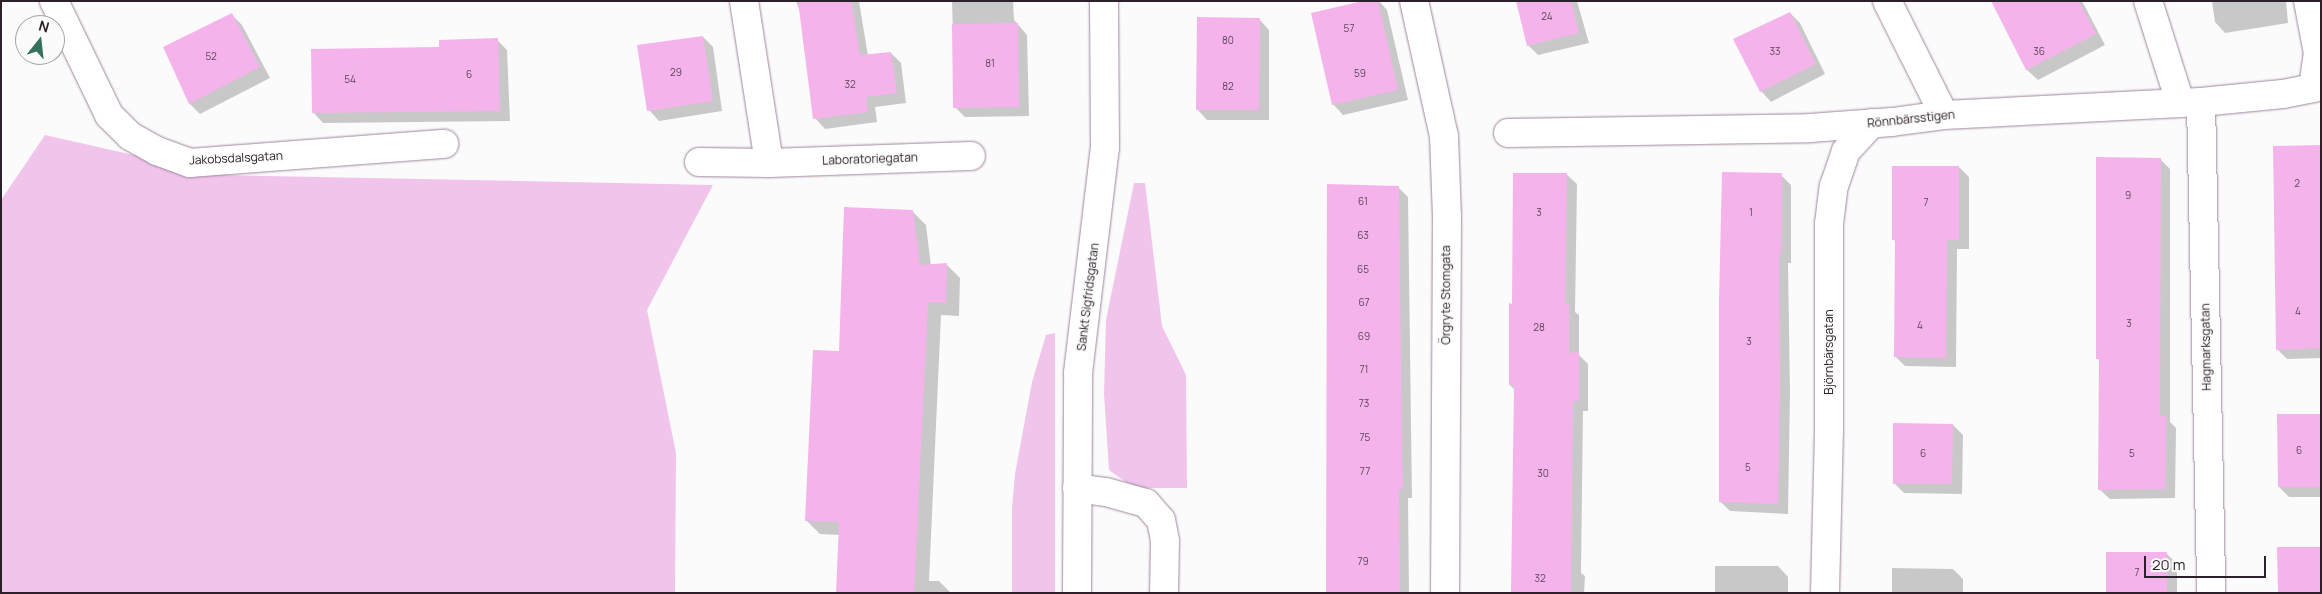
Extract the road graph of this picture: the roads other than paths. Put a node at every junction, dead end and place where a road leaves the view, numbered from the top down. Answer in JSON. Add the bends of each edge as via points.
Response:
{"nodes":[{"id":1,"x":54,"y":1,"type":"edge"},
{"id":2,"x":744,"y":1,"type":"edge"},
{"id":3,"x":1104,"y":1,"type":"edge"},
{"id":4,"x":1414,"y":1,"type":"edge"},
{"id":5,"x":1886,"y":1,"type":"edge"},
{"id":6,"x":2148,"y":1,"type":"edge"},
{"id":7,"x":2308,"y":1,"type":"edge"},
{"id":8,"x":2190,"y":102,"type":"junction"},
{"id":9,"x":1944,"y":114,"type":"junction"},
{"id":10,"x":1872,"y":123,"type":"junction"},
{"id":11,"x":1508,"y":133,"type":"dead end"},
{"id":12,"x":444,"y":144,"type":"dead end"},
{"id":13,"x":971,"y":156,"type":"dead end"},
{"id":14,"x":699,"y":162,"type":"dead end"},
{"id":15,"x":769,"y":163,"type":"junction"},
{"id":16,"x":1077,"y":488,"type":"junction"},
{"id":17,"x":1077,"y":593,"type":"edge"},
{"id":18,"x":1164,"y":593,"type":"edge"},
{"id":19,"x":1445,"y":593,"type":"edge"},
{"id":20,"x":1825,"y":593,"type":"edge"},
{"id":21,"x":2211,"y":593,"type":"edge"}],
"edges":[{"from":1,"to":12,"type":"street","name":"Jakobsdalsgatan","via":[[109,115],[130,136],[157,151],[190,163]]},
{"from":2,"to":15,"type":"street"},
{"from":3,"to":16,"type":"street","name":"Sankt Sigfridsgatan","via":[[1105,148],[1078,373]]},
{"from":4,"to":19,"type":"street","name":"Örgryte Stomgata","via":[[1444,136],[1447,217]]},
{"from":5,"to":9,"type":"street"},
{"from":6,"to":8,"type":"street","name":"Hagmarksgatan"},
{"from":7,"to":8,"type":"street","name":"Rönnbärsstigen","via":[[2318,53],[2313,88],[2283,94]]},
{"from":8,"to":9,"type":"street","name":"Rönnbärsstigen"},
{"from":8,"to":21,"type":"street","name":"Hagmarksgatan"},
{"from":9,"to":10,"type":"street","name":"Rönnbärsstigen"},
{"from":10,"to":11,"type":"street","name":"Rönnbärsstigen","via":[[1810,128]]},
{"from":10,"to":20,"type":"street","name":"Björnbärsgatan","via":[[1846,152],[1834,186],[1828,224],[1829,431]]},
{"from":13,"to":15,"type":"street","name":"Laboratoriegatan"},
{"from":14,"to":15,"type":"street","name":"Laboratoriegatan"},
{"from":16,"to":17,"type":"street","name":"Sankt Sigfridsgatan"},
{"from":16,"to":18,"type":"street","via":[[1146,503],[1161,520],[1165,541]]}]}
